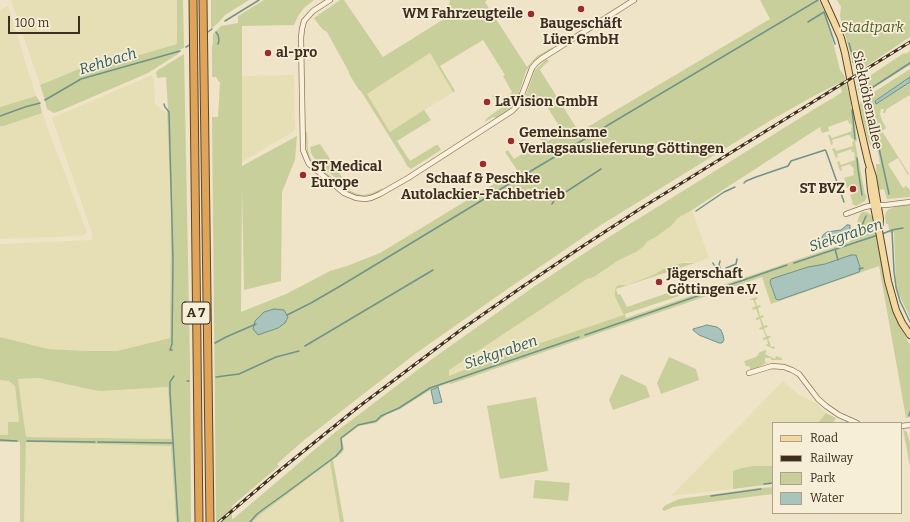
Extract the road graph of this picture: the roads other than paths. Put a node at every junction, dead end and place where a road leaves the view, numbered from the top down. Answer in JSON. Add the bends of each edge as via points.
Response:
{"nodes":[{"id":1,"x":193,"y":0,"type":"edge"},
{"id":2,"x":203,"y":0,"type":"edge"},
{"id":3,"x":330,"y":0,"type":"edge"},
{"id":4,"x":634,"y":0,"type":"edge"},
{"id":5,"x":824,"y":0,"type":"edge"},
{"id":6,"x":910,"y":202,"type":"edge"},
{"id":7,"x":876,"y":205,"type":"junction"},
{"id":8,"x":846,"y":214,"type":"dead end"},
{"id":9,"x":910,"y":336,"type":"edge"},
{"id":10,"x":749,"y":373,"type":"dead end"},
{"id":11,"x":855,"y":422,"type":"edge"},
{"id":12,"x":199,"y":522,"type":"edge"},
{"id":13,"x":210,"y":522,"type":"edge"}],
"edges":[{"from":1,"to":12,"type":"highway","number":"A 7"},
{"from":2,"to":13,"type":"highway","number":"A 7"},
{"from":3,"to":4,"type":"street","via":[[308,16],[302,29],[303,150],[309,164],[344,193],[365,199],[375,197],[402,181],[512,111],[518,105],[536,63]]},
{"from":5,"to":7,"type":"main road","name":"Siekhöhenallee","via":[[845,53],[868,161],[874,177]]},
{"from":6,"to":7,"type":"street"},
{"from":7,"to":8,"type":"street"},
{"from":7,"to":9,"type":"main road","name":"Siekhöhenallee","via":[[891,293]]},
{"from":10,"to":11,"type":"street","via":[[772,366],[792,370],[799,374],[826,406]]}]}
